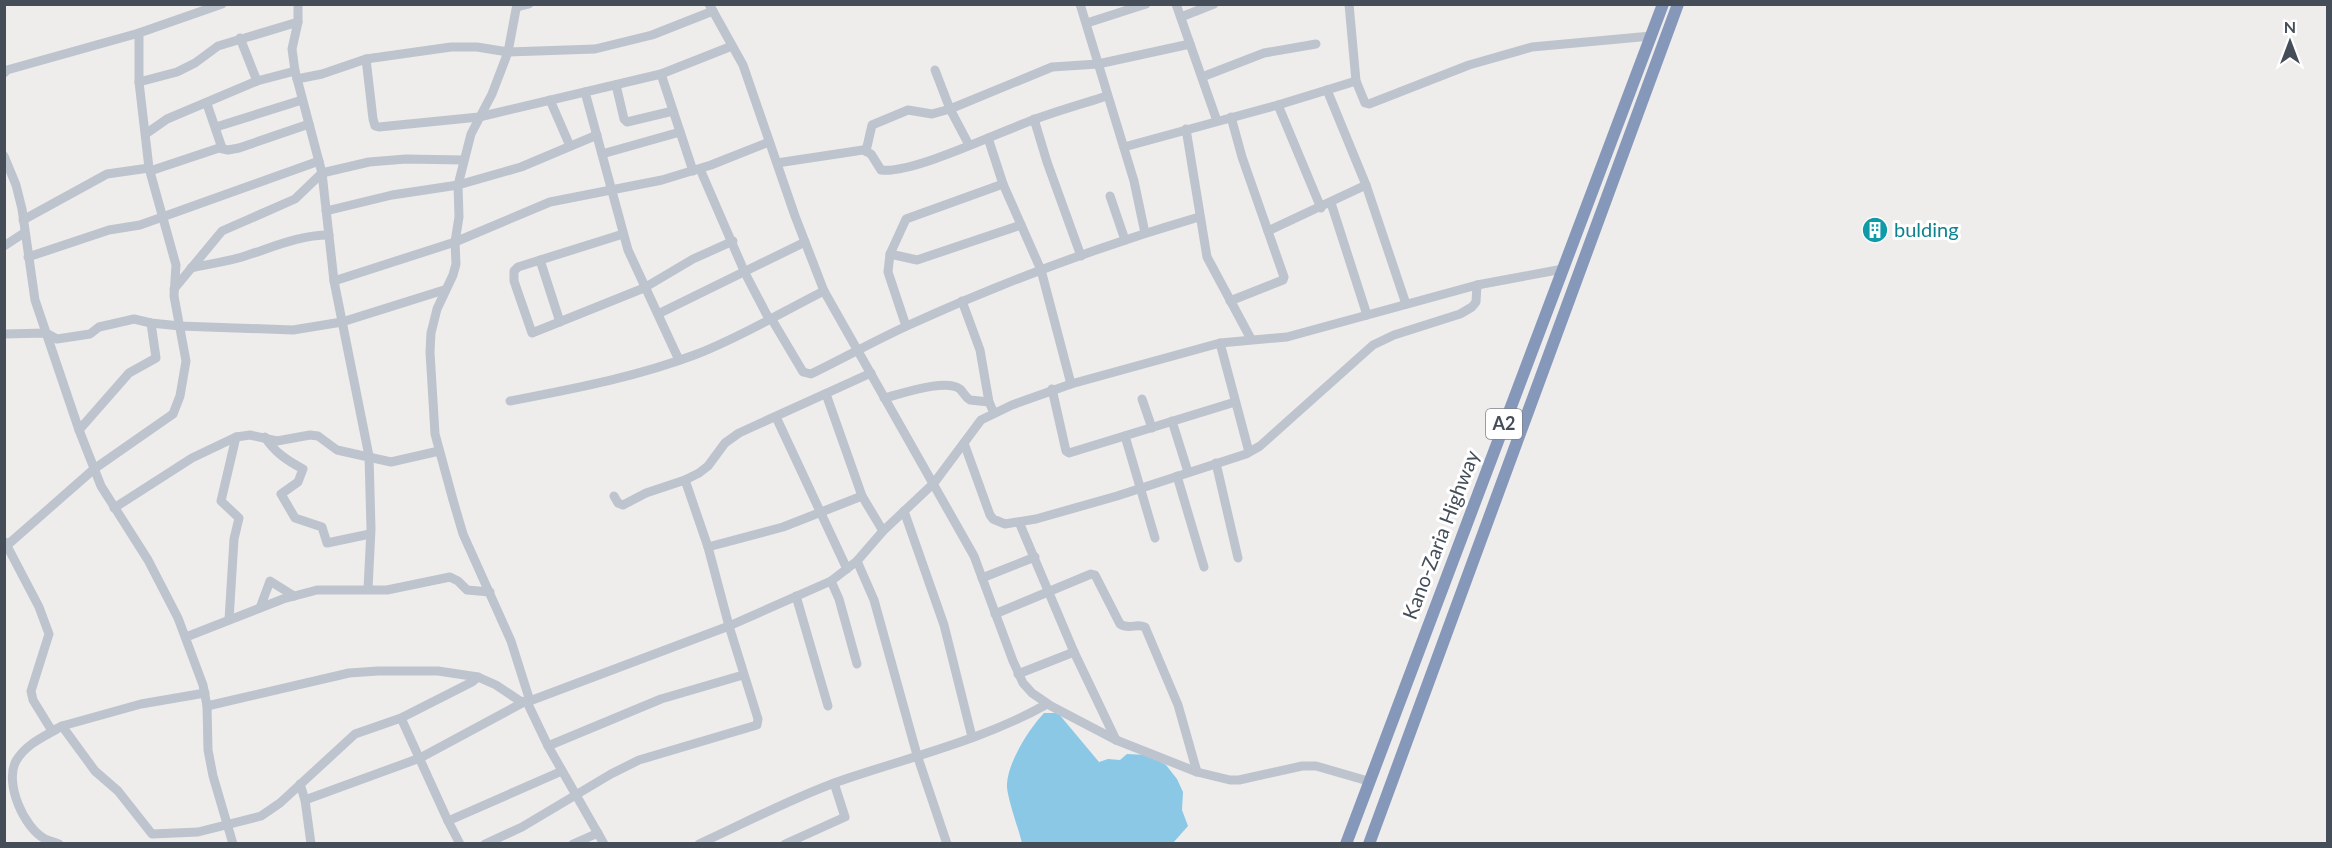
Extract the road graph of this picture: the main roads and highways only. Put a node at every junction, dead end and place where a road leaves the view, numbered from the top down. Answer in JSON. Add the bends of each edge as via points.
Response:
{"nodes":[{"id":1,"x":1663,"y":4,"type":"edge"},
{"id":2,"x":1678,"y":4,"type":"edge"},
{"id":3,"x":1346,"y":843,"type":"edge"},
{"id":4,"x":1369,"y":843,"type":"edge"}],
"edges":[{"from":1,"to":3,"type":"highway","name":"Kano-Zaria Highway","number":"A2"},
{"from":2,"to":4,"type":"highway","name":"Kano-Zaria Highway","number":"A2"}]}
